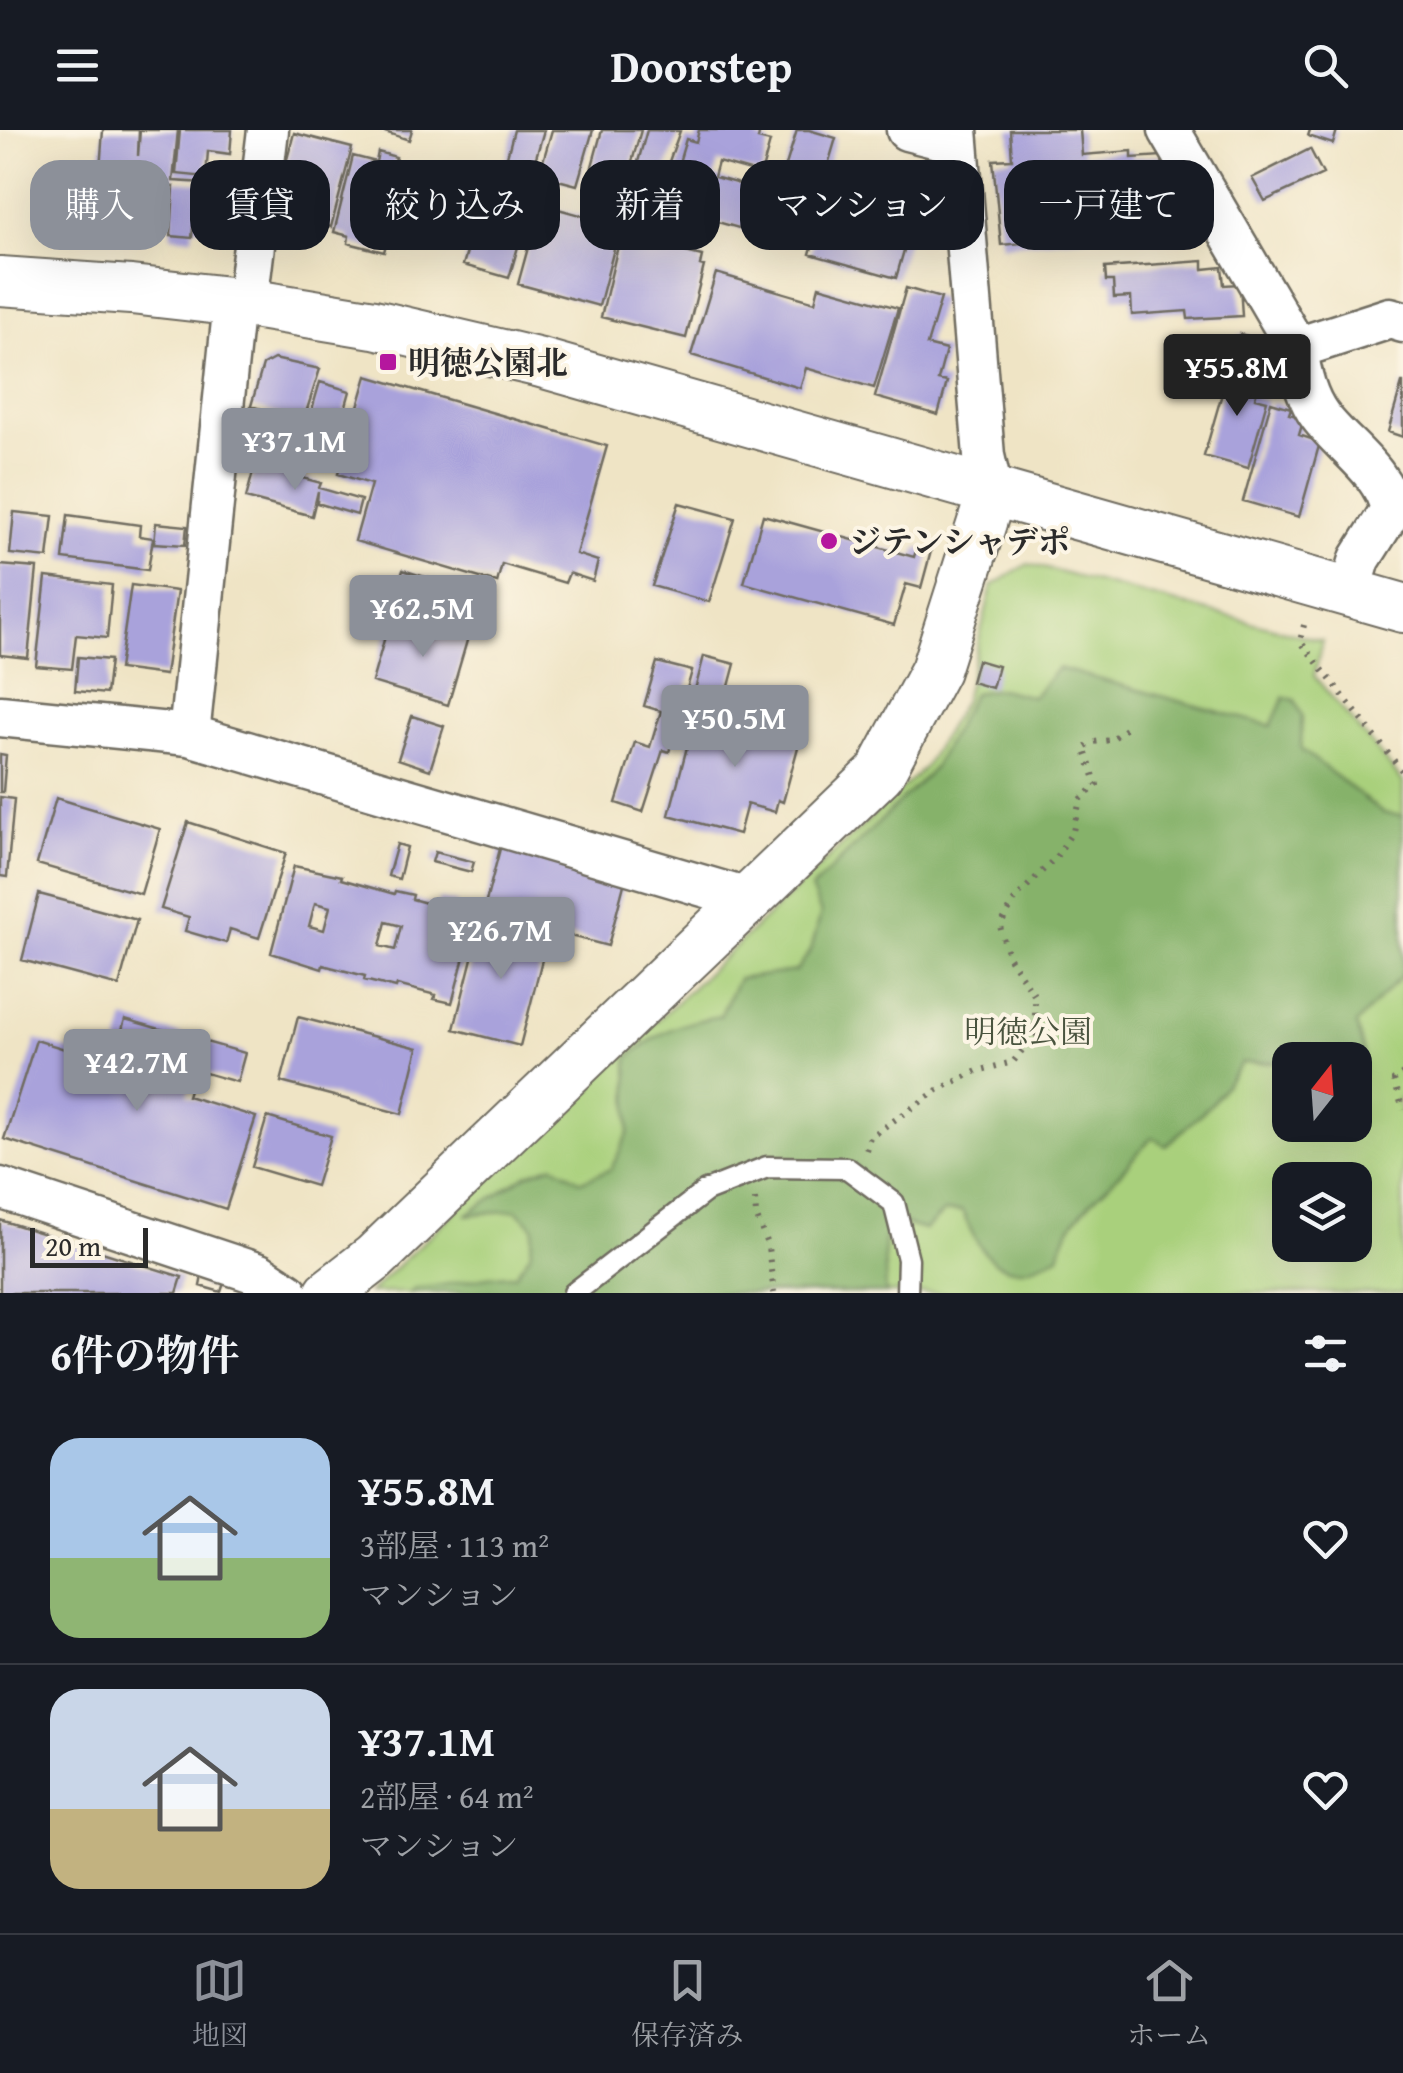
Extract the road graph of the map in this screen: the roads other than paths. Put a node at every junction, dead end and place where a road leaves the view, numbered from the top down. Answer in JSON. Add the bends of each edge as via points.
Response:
{"nodes":[{"id":1,"x":268,"y":130,"type":"edge"},
{"id":2,"x":907,"y":130,"type":"edge"},
{"id":3,"x":1169,"y":130,"type":"edge"},
{"id":4,"x":957,"y":137,"type":"edge"},
{"id":5,"x":0,"y":281,"type":"edge"},
{"id":6,"x":241,"y":303,"type":"junction"},
{"id":7,"x":1403,"y":322,"type":"edge"},
{"id":8,"x":1298,"y":348,"type":"junction"},
{"id":9,"x":992,"y":492,"type":"junction"},
{"id":10,"x":1332,"y":588,"type":"junction"},
{"id":11,"x":1403,"y":608,"type":"edge"},
{"id":12,"x":0,"y":716,"type":"edge"},
{"id":13,"x":189,"y":735,"type":"junction"},
{"id":14,"x":748,"y":900,"type":"junction"},
{"id":15,"x":0,"y":1188,"type":"edge"},
{"id":16,"x":288,"y":1293,"type":"edge"},
{"id":17,"x":328,"y":1293,"type":"edge"},
{"id":18,"x":574,"y":1293,"type":"edge"},
{"id":19,"x":907,"y":1293,"type":"edge"}],
"edges":[{"from":1,"to":6,"type":"street"},
{"from":2,"to":4,"type":"street"},
{"from":3,"to":8,"type":"street"},
{"from":4,"to":9,"type":"street"},
{"from":5,"to":6,"type":"street"},
{"from":6,"to":9,"type":"street","via":[[374,324],[541,363]]},
{"from":6,"to":13,"type":"street"},
{"from":7,"to":8,"type":"street","via":[[1390,318]]},
{"from":8,"to":10,"type":"street","via":[[1300,372],[1318,414],[1387,490],[1390,510],[1360,559]]},
{"from":9,"to":10,"type":"street"},
{"from":9,"to":14,"type":"street","via":[[935,670],[880,773]]},
{"from":10,"to":11,"type":"street"},
{"from":12,"to":13,"type":"street"},
{"from":13,"to":14,"type":"street"},
{"from":14,"to":17,"type":"street","via":[[374,1258]]},
{"from":15,"to":16,"type":"street","via":[[259,1274]]},
{"from":18,"to":19,"type":"lane","via":[[706,1191],[767,1167],[848,1168],[894,1204],[908,1259]]}]}
